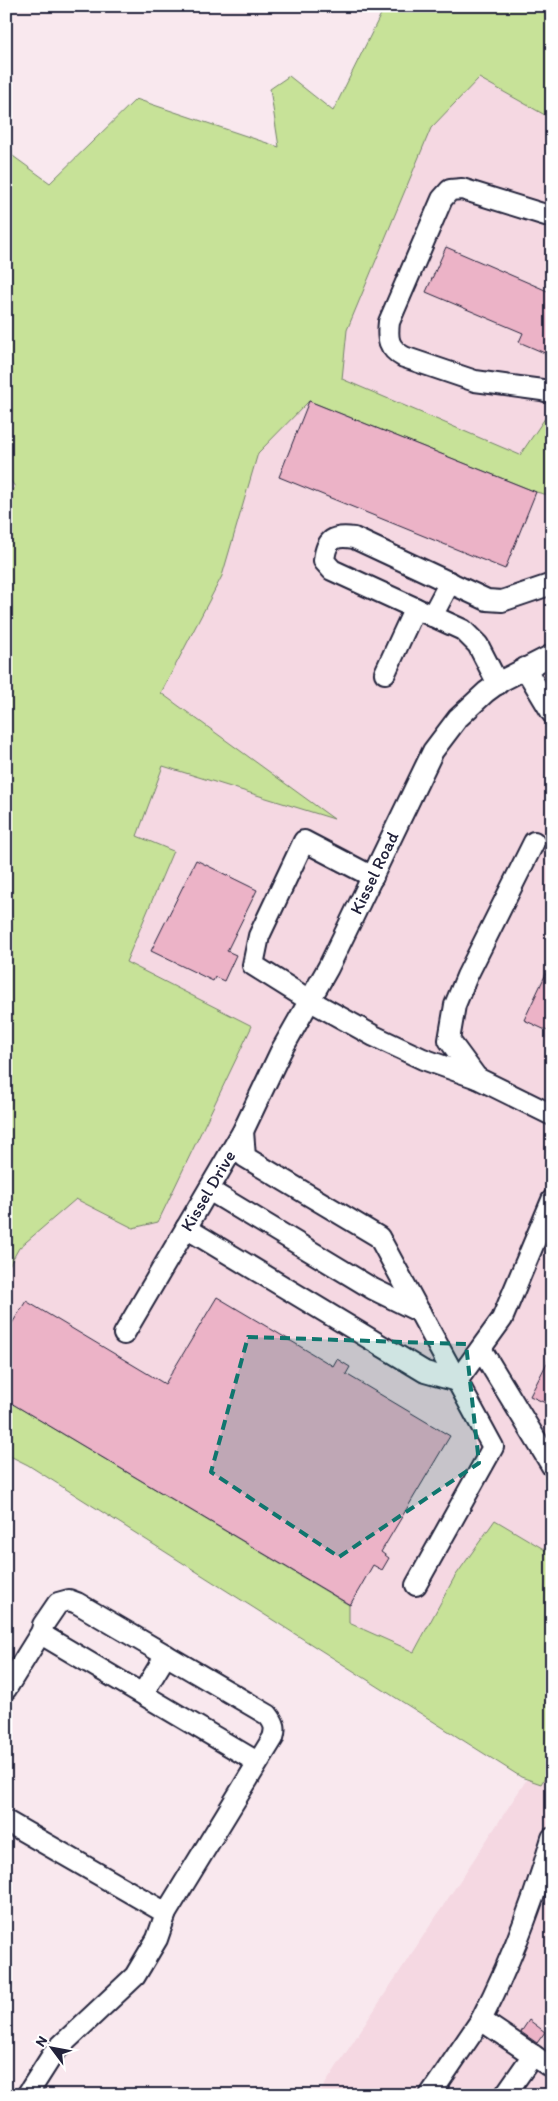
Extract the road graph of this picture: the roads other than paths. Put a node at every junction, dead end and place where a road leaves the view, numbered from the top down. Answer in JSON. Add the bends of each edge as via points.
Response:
{"nodes":[{"id":1,"x":552,"y":217,"type":"edge"},
{"id":2,"x":552,"y":393,"type":"edge"},
{"id":3,"x":450,"y":582,"type":"junction"},
{"id":4,"x":552,"y":584,"type":"edge"},
{"id":5,"x":424,"y":612,"type":"junction"},
{"id":6,"x":552,"y":656,"type":"edge"},
{"id":7,"x":524,"y":668,"type":"junction"},
{"id":8,"x":385,"y":673,"type":"dead end"},
{"id":9,"x":498,"y":684,"type":"junction"},
{"id":10,"x":552,"y":713,"type":"edge"},
{"id":11,"x":534,"y":842,"type":"dead end"},
{"id":12,"x":372,"y":877,"type":"junction"},
{"id":13,"x":310,"y":1000,"type":"junction"},
{"id":14,"x":477,"y":1078,"type":"junction"},
{"id":15,"x":552,"y":1115,"type":"edge"},
{"id":16,"x":242,"y":1130,"type":"junction"},
{"id":17,"x":209,"y":1190,"type":"junction"},
{"id":18,"x":552,"y":1200,"type":"edge"},
{"id":19,"x":186,"y":1228,"type":"junction"},
{"id":20,"x":420,"y":1312,"type":"junction"},
{"id":21,"x":124,"y":1334,"type":"dead end"},
{"id":22,"x":481,"y":1348,"type":"junction"},
{"id":23,"x":457,"y":1380,"type":"junction"},
{"id":24,"x":552,"y":1466,"type":"edge"},
{"id":25,"x":416,"y":1585,"type":"dead end"},
{"id":26,"x":42,"y":1631,"type":"junction"},
{"id":27,"x":166,"y":1655,"type":"junction"},
{"id":28,"x":6,"y":1689,"type":"edge"},
{"id":29,"x":143,"y":1693,"type":"junction"},
{"id":30,"x":257,"y":1762,"type":"junction"},
{"id":31,"x":6,"y":1821,"type":"edge"},
{"id":32,"x":552,"y":1838,"type":"edge"},
{"id":33,"x":166,"y":1913,"type":"junction"},
{"id":34,"x":482,"y":2020,"type":"junction"},
{"id":35,"x":532,"y":2055,"type":"junction"},
{"id":36,"x":552,"y":2068,"type":"edge"},
{"id":37,"x":27,"y":2095,"type":"edge"},
{"id":38,"x":430,"y":2095,"type":"edge"},
{"id":39,"x":505,"y":2095,"type":"edge"}],
"edges":[{"from":1,"to":2,"type":"street","via":[[462,189],[450,190],[442,199],[388,322],[387,336],[395,352],[413,360],[475,381]]},
{"from":3,"to":4,"type":"street","via":[[487,600],[502,601]]},
{"from":3,"to":5,"type":"street"},
{"from":3,"to":5,"type":"street","via":[[354,538],[339,535],[332,540],[325,552],[326,565]]},
{"from":5,"to":8,"type":"street"},
{"from":5,"to":9,"type":"street","via":[[463,630],[478,645]]},
{"from":6,"to":7,"type":"street","name":"Kissel Road"},
{"from":7,"to":9,"type":"street","name":"Kissel Road"},
{"from":7,"to":10,"type":"street"},
{"from":9,"to":12,"type":"street","name":"Kissel Road","via":[[458,718],[434,751]]},
{"from":11,"to":14,"type":"street","via":[[455,1005],[449,1040]]},
{"from":12,"to":13,"type":"street","name":"Kissel Road"},
{"from":12,"to":13,"type":"street","via":[[304,841],[259,936],[253,965]]},
{"from":13,"to":14,"type":"street","via":[[422,1059]]},
{"from":13,"to":16,"type":"street","name":"Kissel Road"},
{"from":14,"to":15,"type":"street"},
{"from":16,"to":17,"type":"street","name":"Kissel Drive"},
{"from":16,"to":20,"type":"street","via":[[245,1157],[379,1237]]},
{"from":17,"to":19,"type":"street","name":"Kissel Drive"},
{"from":17,"to":20,"type":"street","via":[[372,1289]]},
{"from":18,"to":22,"type":"street","via":[[502,1319]]},
{"from":19,"to":21,"type":"street","name":"Kissel Drive"},
{"from":19,"to":23,"type":"street","via":[[425,1372]]},
{"from":20,"to":23,"type":"street"},
{"from":22,"to":23,"type":"street"},
{"from":22,"to":24,"type":"street"},
{"from":23,"to":25,"type":"street","via":[[493,1446]]},
{"from":26,"to":27,"type":"street","via":[[58,1603],[69,1600]]},
{"from":26,"to":28,"type":"street"},
{"from":26,"to":29,"type":"street","via":[[46,1637]]},
{"from":27,"to":29,"type":"street"},
{"from":27,"to":30,"type":"street","via":[[268,1715],[274,1722],[273,1738]]},
{"from":29,"to":30,"type":"street"},
{"from":30,"to":33,"type":"street"},
{"from":31,"to":33,"type":"street"},
{"from":32,"to":34,"type":"street","via":[[537,1889]]},
{"from":33,"to":37,"type":"street","via":[[158,1939],[135,1976],[54,2050]]},
{"from":34,"to":35,"type":"street"},
{"from":34,"to":38,"type":"street"},
{"from":35,"to":36,"type":"street"},
{"from":35,"to":39,"type":"street"}]}
